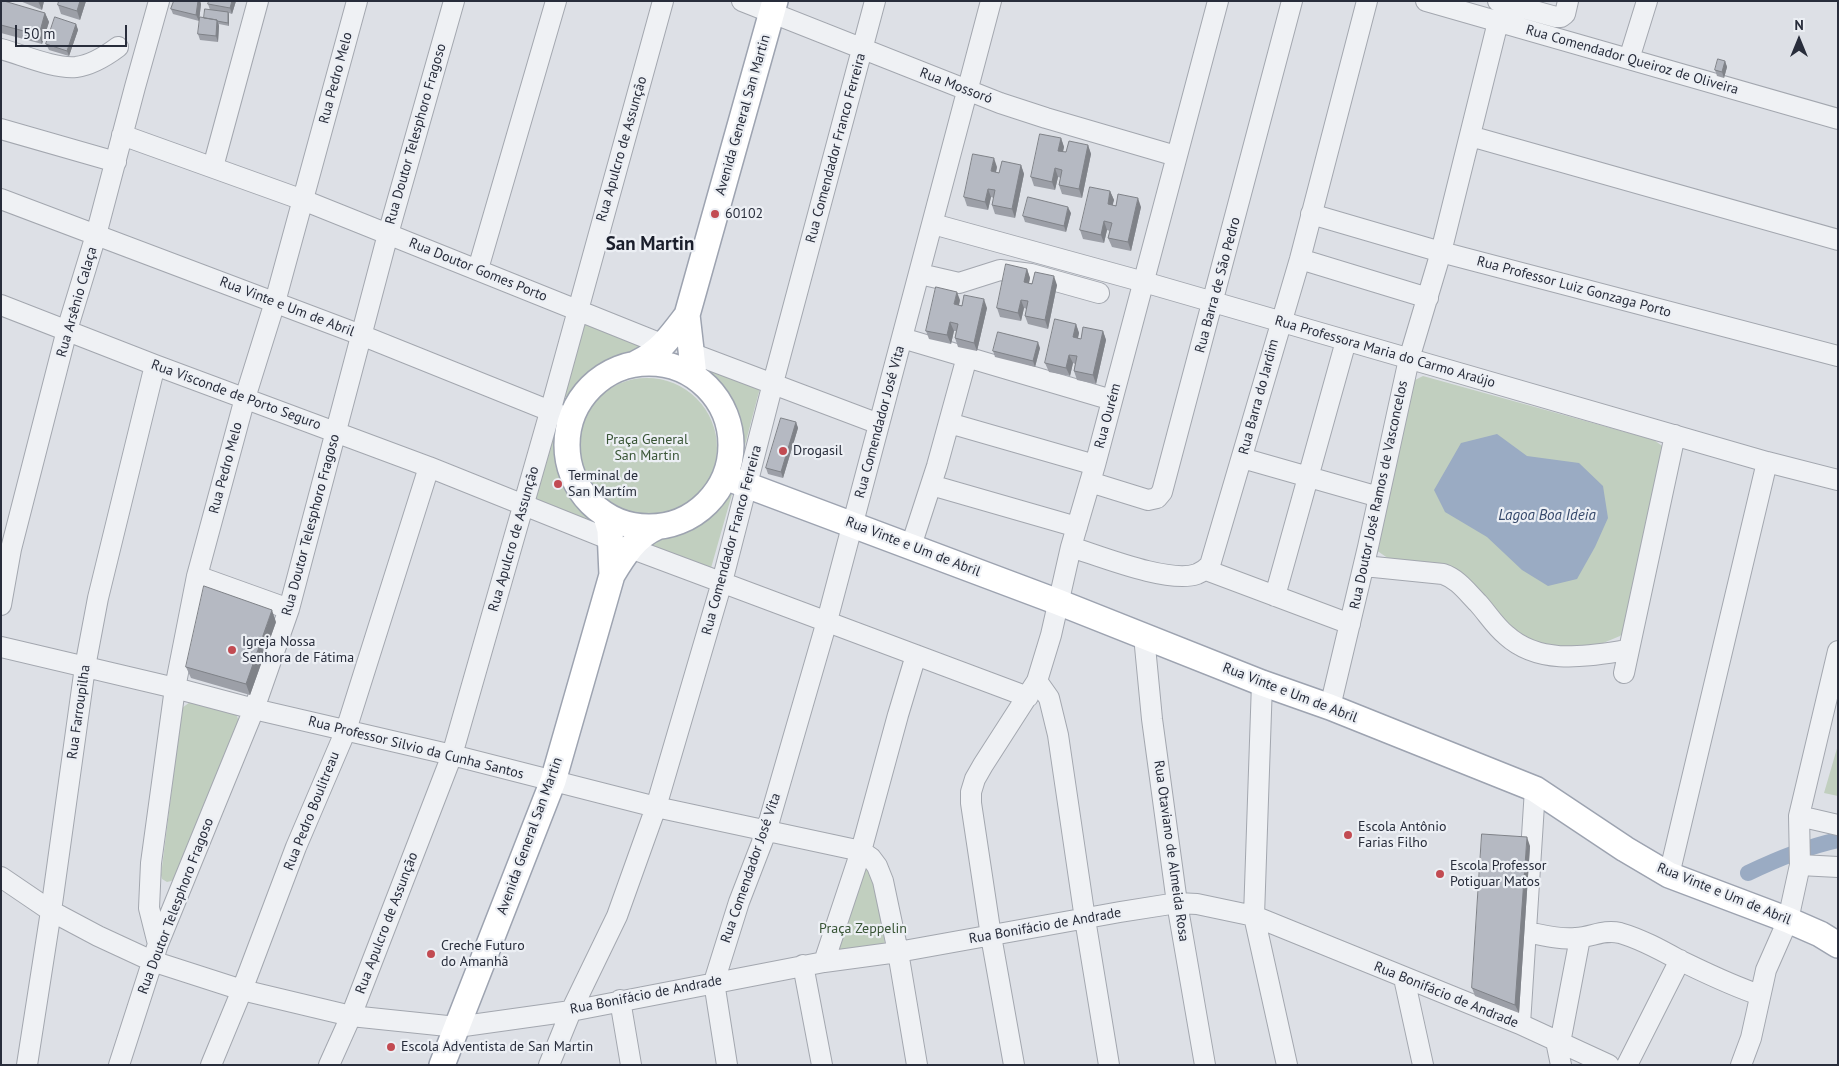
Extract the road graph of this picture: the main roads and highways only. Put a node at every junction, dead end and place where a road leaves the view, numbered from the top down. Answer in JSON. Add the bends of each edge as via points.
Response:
{"nodes":[{"id":1,"x":774,"y":7,"type":"edge"},
{"id":2,"x":687,"y":316,"type":"junction"},
{"id":3,"x":637,"y":363,"type":"junction"},
{"id":4,"x":693,"y":365,"type":"junction"},
{"id":5,"x":725,"y":477,"type":"junction"},
{"id":6,"x":606,"y":516,"type":"junction"},
{"id":7,"x":657,"y":527,"type":"junction"},
{"id":8,"x":621,"y":544,"type":"junction"},
{"id":9,"x":1838,"y":945,"type":"edge"},
{"id":10,"x":442,"y":1065,"type":"edge"}],
"edges":[{"from":1,"to":2,"type":"main road","name":"Avenida General San Martin"},
{"from":2,"to":3,"type":"main road","name":"Avenida General San Martin","via":[[664,345]]},
{"from":2,"to":4,"type":"main road","name":"Avenida General San Martin"},
{"from":3,"to":4,"type":"main road"},
{"from":3,"to":6,"type":"main road","via":[[611,372],[560,415],[571,474],[579,490]]},
{"from":4,"to":5,"type":"main road","via":[[728,421],[730,459]]},
{"from":5,"to":7,"type":"main road","via":[[703,507],[687,518]]},
{"from":5,"to":9,"type":"main road","name":"Rua Vinte e Um de Abril","via":[[1058,602],[1535,789],[1669,875],[1788,920]]},
{"from":6,"to":7,"type":"main road","via":[[631,525]]},
{"from":6,"to":8,"type":"main road"},
{"from":7,"to":8,"type":"main road","name":"Avenida General San Martin"},
{"from":8,"to":10,"type":"main road","name":"Avenida General San Martin","via":[[553,781]]}]}
